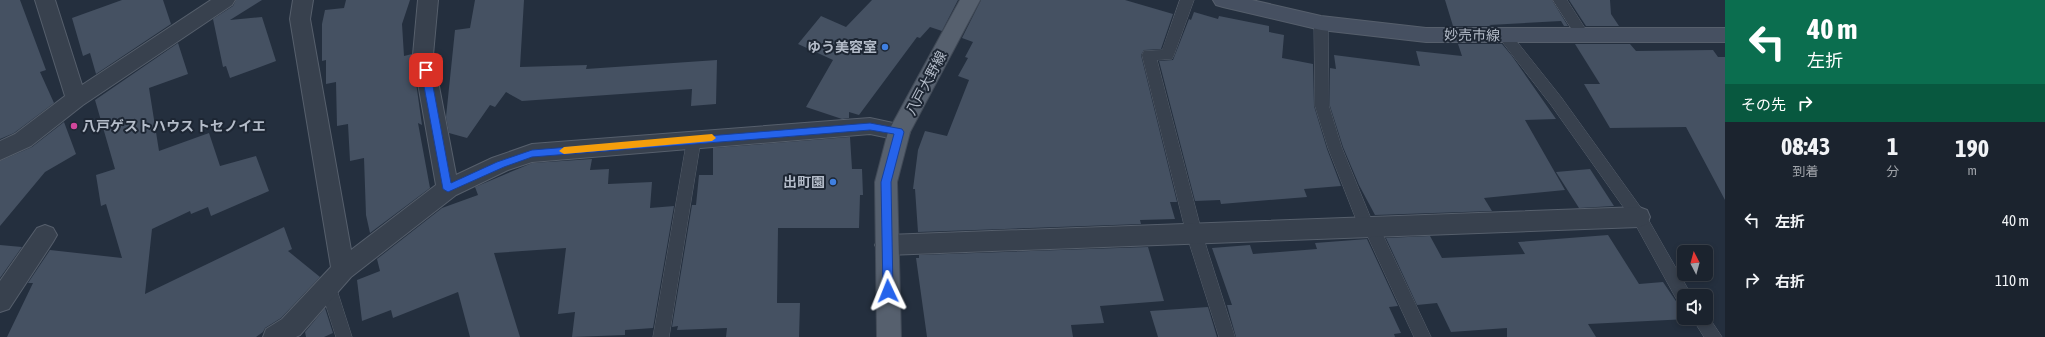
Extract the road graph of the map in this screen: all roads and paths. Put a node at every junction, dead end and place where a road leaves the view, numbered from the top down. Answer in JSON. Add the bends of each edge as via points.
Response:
{"nodes":[{"id":1,"x":45,"y":0,"type":"edge"},
{"id":2,"x":225,"y":0,"type":"edge"},
{"id":3,"x":303,"y":0,"type":"edge"},
{"id":4,"x":428,"y":0,"type":"edge"},
{"id":5,"x":970,"y":0,"type":"edge"},
{"id":6,"x":1187,"y":0,"type":"edge"},
{"id":7,"x":1223,"y":0,"type":"edge"},
{"id":8,"x":1560,"y":0,"type":"edge"},
{"id":9,"x":1321,"y":23,"type":"junction"},
{"id":10,"x":1725,"y":35,"type":"edge"},
{"id":11,"x":1505,"y":36,"type":"junction"},
{"id":12,"x":1584,"y":36,"type":"junction"},
{"id":13,"x":76,"y":100,"type":"junction"},
{"id":14,"x":899,"y":132,"type":"junction"},
{"id":15,"x":694,"y":139,"type":"junction"},
{"id":16,"x":0,"y":151,"type":"edge"},
{"id":17,"x":448,"y":189,"type":"junction"},
{"id":18,"x":1639,"y":217,"type":"junction"},
{"id":19,"x":1369,"y":227,"type":"junction"},
{"id":20,"x":1194,"y":233,"type":"junction"},
{"id":21,"x":45,"y":236,"type":"dead end"},
{"id":22,"x":886,"y":245,"type":"junction"},
{"id":23,"x":343,"y":270,"type":"junction"},
{"id":24,"x":328,"y":287,"type":"junction"},
{"id":25,"x":1680,"y":289,"type":"edge"},
{"id":26,"x":0,"y":301,"type":"edge"},
{"id":27,"x":1705,"y":325,"type":"edge"},
{"id":28,"x":286,"y":334,"type":"edge"},
{"id":29,"x":344,"y":337,"type":"edge"},
{"id":30,"x":661,"y":337,"type":"edge"},
{"id":31,"x":889,"y":337,"type":"edge"},
{"id":32,"x":1227,"y":337,"type":"edge"},
{"id":33,"x":1423,"y":337,"type":"edge"},
{"id":34,"x":1714,"y":337,"type":"edge"}],
"edges":[{"from":1,"to":13,"type":"street"},
{"from":2,"to":13,"type":"street"},
{"from":3,"to":23,"type":"street","via":[[300,19]]},
{"from":4,"to":17,"type":"street","via":[[423,55]]},
{"from":5,"to":14,"type":"main road","name":"八戸大野線"},
{"from":6,"to":20,"type":"lane","via":[[1167,55],[1149,55]]},
{"from":7,"to":9,"type":"main road","name":"妙売市線"},
{"from":8,"to":12,"type":"lane"},
{"from":9,"to":11,"type":"main road","name":"妙売市線","via":[[1426,35]]},
{"from":9,"to":19,"type":"lane","via":[[1322,106],[1335,148]]},
{"from":10,"to":12,"type":"main road","name":"妙売市線"},
{"from":11,"to":12,"type":"main road","name":"妙売市線"},
{"from":11,"to":18,"type":"lane"},
{"from":13,"to":16,"type":"street","via":[[23,140]]},
{"from":14,"to":15,"type":"street","via":[[870,126]]},
{"from":14,"to":22,"type":"main road","name":"八戸大野線","via":[[886,182]]},
{"from":15,"to":17,"type":"street","via":[[532,153],[500,164]]},
{"from":15,"to":30,"type":"lane"},
{"from":17,"to":23,"type":"street"},
{"from":18,"to":19,"type":"street"},
{"from":18,"to":25,"type":"lane"},
{"from":19,"to":20,"type":"street"},
{"from":19,"to":33,"type":"lane"},
{"from":20,"to":22,"type":"street"},
{"from":20,"to":32,"type":"lane"},
{"from":21,"to":26,"type":"street"},
{"from":22,"to":31,"type":"main road","name":"八戸大野線"},
{"from":23,"to":24,"type":"street"},
{"from":24,"to":28,"type":"street"},
{"from":24,"to":29,"type":"lane"},
{"from":27,"to":34,"type":"lane"}]}
